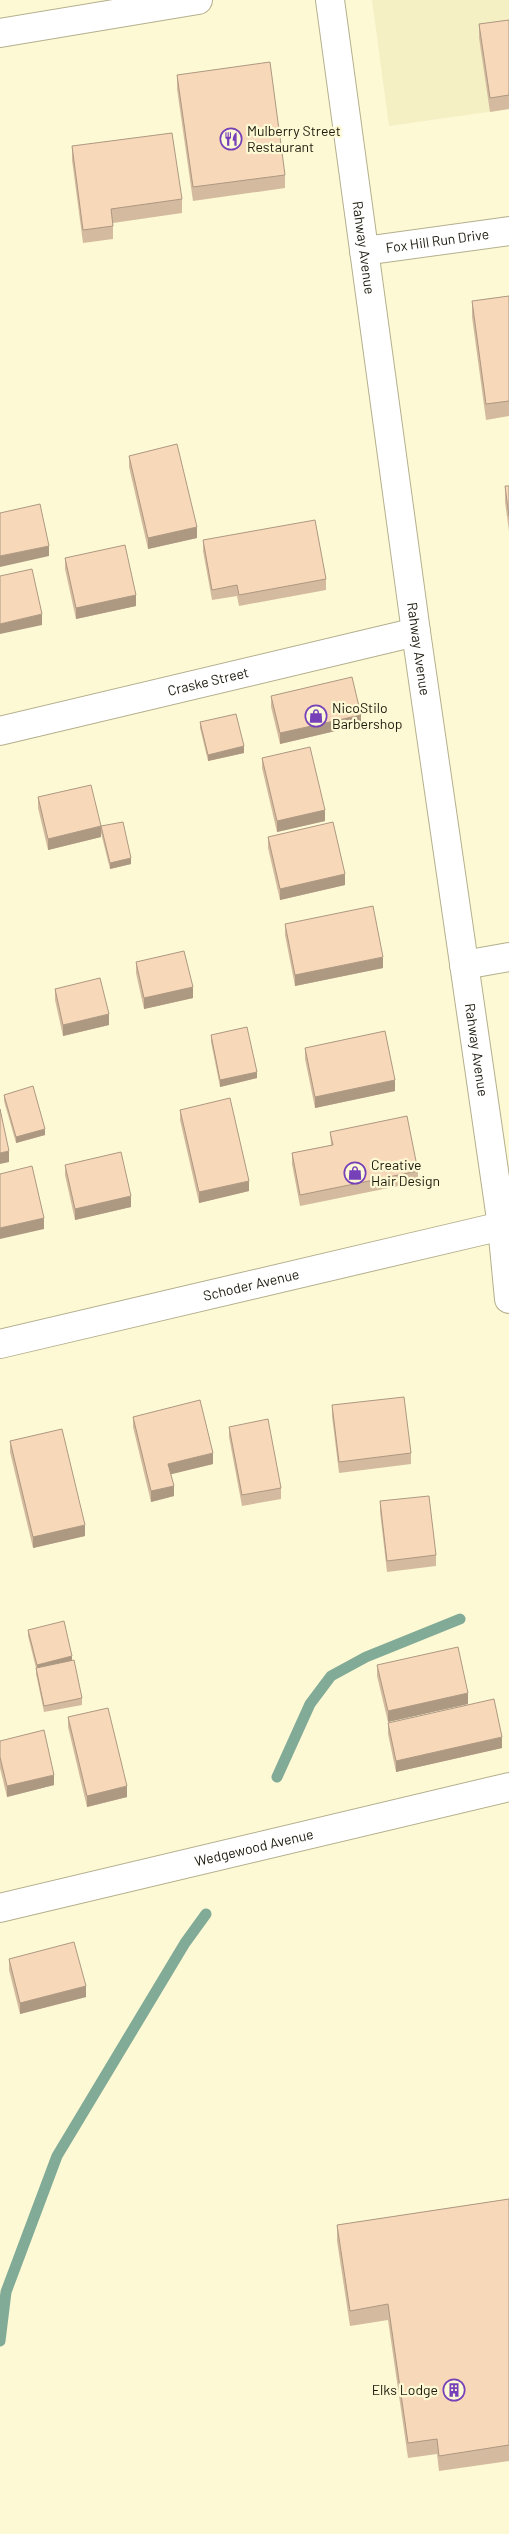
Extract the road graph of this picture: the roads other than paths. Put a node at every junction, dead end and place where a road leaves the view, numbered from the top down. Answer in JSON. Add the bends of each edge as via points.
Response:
{"nodes":[{"id":1,"x":198,"y":0,"type":"edge"},
{"id":2,"x":330,"y":0,"type":"edge"},
{"id":3,"x":0,"y":33,"type":"edge"},
{"id":4,"x":509,"y":230,"type":"edge"},
{"id":5,"x":364,"y":251,"type":"junction"},
{"id":6,"x":416,"y":632,"type":"junction"},
{"id":7,"x":0,"y":731,"type":"edge"},
{"id":8,"x":509,"y":957,"type":"edge"},
{"id":9,"x":464,"y":965,"type":"junction"},
{"id":10,"x":502,"y":1226,"type":"junction"},
{"id":11,"x":509,"y":1299,"type":"edge"},
{"id":12,"x":0,"y":1344,"type":"edge"},
{"id":13,"x":509,"y":1787,"type":"edge"},
{"id":14,"x":0,"y":1908,"type":"edge"}],
"edges":[{"from":1,"to":3,"type":"street"},
{"from":2,"to":5,"type":"street","name":"Rahway Avenue"},
{"from":4,"to":5,"type":"street","name":"Fox Hill Run Drive"},
{"from":5,"to":6,"type":"street","name":"Rahway Avenue"},
{"from":6,"to":7,"type":"street","name":"Craske Street"},
{"from":6,"to":9,"type":"street","name":"Rahway Avenue"},
{"from":8,"to":9,"type":"street"},
{"from":9,"to":10,"type":"street","name":"Rahway Avenue"},
{"from":10,"to":11,"type":"street","name":"Rahway Avenue"},
{"from":10,"to":12,"type":"street","name":"Schoder Avenue"},
{"from":13,"to":14,"type":"street","name":"Wedgewood Avenue"}]}
